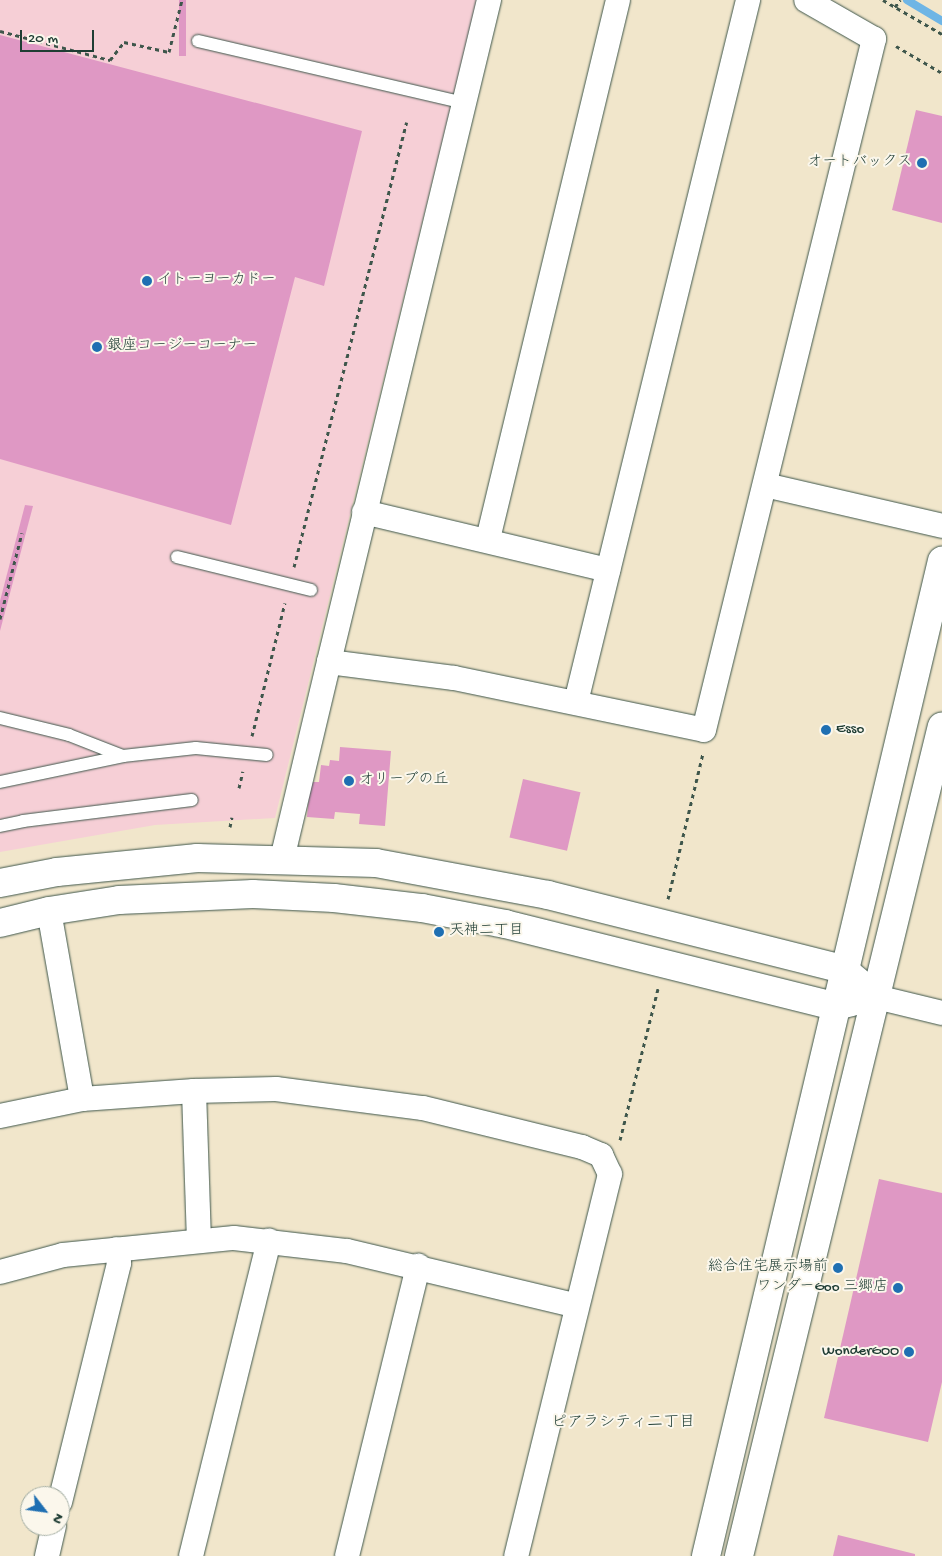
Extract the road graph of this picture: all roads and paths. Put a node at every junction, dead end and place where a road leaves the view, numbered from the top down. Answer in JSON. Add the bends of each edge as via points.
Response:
{"nodes":[{"id":1,"x":182,"y":0,"type":"edge"},
{"id":2,"x":489,"y":0,"type":"edge"},
{"id":3,"x":618,"y":0,"type":"edge"},
{"id":4,"x":748,"y":0,"type":"edge"},
{"id":5,"x":806,"y":0,"type":"edge"},
{"id":6,"x":883,"y":0,"type":"edge"},
{"id":7,"x":900,"y":0,"type":"edge"},
{"id":8,"x":895,"y":7,"type":"junction"},
{"id":9,"x":0,"y":31,"type":"edge"},
{"id":10,"x":942,"y":34,"type":"edge"},
{"id":11,"x":874,"y":39,"type":"junction"},
{"id":12,"x":198,"y":41,"type":"dead end"},
{"id":13,"x":942,"y":73,"type":"edge"},
{"id":14,"x":464,"y":103,"type":"junction"},
{"id":15,"x":406,"y":122,"type":"dead end"},
{"id":16,"x":765,"y":485,"type":"junction"},
{"id":17,"x":364,"y":512,"type":"junction"},
{"id":18,"x":942,"y":526,"type":"edge"},
{"id":19,"x":22,"y":533,"type":"dead end"},
{"id":20,"x":488,"y":539,"type":"junction"},
{"id":21,"x":177,"y":557,"type":"dead end"},
{"id":22,"x":942,"y":561,"type":"edge"},
{"id":23,"x":294,"y":570,"type":"dead end"},
{"id":24,"x":608,"y":570,"type":"junction"},
{"id":25,"x":311,"y":590,"type":"dead end"},
{"id":26,"x":285,"y":604,"type":"dead end"},
{"id":27,"x":0,"y":619,"type":"edge"},
{"id":28,"x":328,"y":662,"type":"junction"},
{"id":29,"x":576,"y":702,"type":"junction"},
{"id":30,"x":0,"y":718,"type":"edge"},
{"id":31,"x":942,"y":726,"type":"edge"},
{"id":32,"x":704,"y":730,"type":"junction"},
{"id":33,"x":251,"y":740,"type":"dead end"},
{"id":34,"x":267,"y":755,"type":"dead end"},
{"id":35,"x":123,"y":756,"type":"junction"},
{"id":36,"x":245,"y":766,"type":"dead end"},
{"id":37,"x":0,"y":782,"type":"edge"},
{"id":38,"x":239,"y":788,"type":"dead end"},
{"id":39,"x":192,"y":800,"type":"dead end"},
{"id":40,"x":232,"y":817,"type":"dead end"},
{"id":41,"x":0,"y":826,"type":"edge"},
{"id":42,"x":230,"y":828,"type":"dead end"},
{"id":43,"x":282,"y":859,"type":"junction"},
{"id":44,"x":0,"y":883,"type":"edge"},
{"id":45,"x":668,"y":899,"type":"dead end"},
{"id":46,"x":49,"y":911,"type":"junction"},
{"id":47,"x":0,"y":923,"type":"edge"},
{"id":48,"x":843,"y":969,"type":"junction"},
{"id":49,"x":658,"y":989,"type":"dead end"},
{"id":50,"x":876,"y":997,"type":"junction"},
{"id":51,"x":835,"y":1006,"type":"junction"},
{"id":52,"x":942,"y":1013,"type":"edge"},
{"id":53,"x":194,"y":1091,"type":"junction"},
{"id":54,"x":82,"y":1099,"type":"junction"},
{"id":55,"x":0,"y":1116,"type":"edge"},
{"id":56,"x":610,"y":1174,"type":"junction"},
{"id":57,"x":199,"y":1240,"type":"junction"},
{"id":58,"x":269,"y":1241,"type":"junction"},
{"id":59,"x":116,"y":1249,"type":"junction"},
{"id":60,"x":418,"y":1266,"type":"junction"},
{"id":61,"x":0,"y":1272,"type":"edge"},
{"id":62,"x":577,"y":1306,"type":"junction"},
{"id":63,"x":64,"y":1486,"type":"edge"},
{"id":64,"x":52,"y":1536,"type":"edge"},
{"id":65,"x":47,"y":1556,"type":"edge"},
{"id":66,"x":190,"y":1556,"type":"edge"},
{"id":67,"x":347,"y":1556,"type":"edge"},
{"id":68,"x":516,"y":1556,"type":"edge"},
{"id":69,"x":706,"y":1556,"type":"edge"},
{"id":70,"x":739,"y":1556,"type":"edge"}],
"edges":[{"from":1,"to":9,"type":"path","via":[[169,52],[124,42],[110,60]]},
{"from":2,"to":14,"type":"street"},
{"from":3,"to":20,"type":"street"},
{"from":4,"to":24,"type":"street"},
{"from":5,"to":11,"type":"street"},
{"from":6,"to":8,"type":"path"},
{"from":7,"to":8,"type":"path"},
{"from":8,"to":10,"type":"path"},
{"from":11,"to":13,"type":"path","via":[[895,45]]},
{"from":11,"to":16,"type":"street"},
{"from":12,"to":14,"type":"lane"},
{"from":14,"to":17,"type":"street"},
{"from":15,"to":23,"type":"path"},
{"from":16,"to":18,"type":"street"},
{"from":16,"to":32,"type":"street"},
{"from":17,"to":20,"type":"street"},
{"from":17,"to":28,"type":"street"},
{"from":19,"to":27,"type":"path"},
{"from":20,"to":24,"type":"street"},
{"from":21,"to":25,"type":"lane"},
{"from":22,"to":48,"type":"street"},
{"from":24,"to":29,"type":"street"},
{"from":26,"to":33,"type":"path"},
{"from":28,"to":29,"type":"street","via":[[454,678]]},
{"from":28,"to":43,"type":"street"},
{"from":29,"to":32,"type":"street"},
{"from":30,"to":35,"type":"lane","via":[[69,735]]},
{"from":31,"to":50,"type":"street"},
{"from":32,"to":45,"type":"path","via":[[704,749]]},
{"from":34,"to":35,"type":"lane","via":[[196,748]]},
{"from":35,"to":37,"type":"lane"},
{"from":36,"to":38,"type":"path"},
{"from":39,"to":41,"type":"lane"},
{"from":40,"to":42,"type":"path"},
{"from":43,"to":44,"type":"street","via":[[197,858],[120,864]]},
{"from":43,"to":48,"type":"street","via":[[376,863],[464,879],[557,898]]},
{"from":46,"to":47,"type":"street"},
{"from":46,"to":51,"type":"street","via":[[119,900],[253,894],[334,898],[422,908],[505,924]]},
{"from":46,"to":54,"type":"street"},
{"from":48,"to":50,"type":"street"},
{"from":48,"to":51,"type":"street"},
{"from":49,"to":56,"type":"path"},
{"from":50,"to":51,"type":"street"},
{"from":50,"to":52,"type":"street"},
{"from":50,"to":70,"type":"street"},
{"from":51,"to":69,"type":"street"},
{"from":53,"to":54,"type":"street"},
{"from":53,"to":56,"type":"street","via":[[276,1089],[423,1108],[582,1147],[601,1155]]},
{"from":53,"to":57,"type":"street"},
{"from":54,"to":55,"type":"street"},
{"from":56,"to":62,"type":"street"},
{"from":57,"to":58,"type":"street"},
{"from":57,"to":59,"type":"street"},
{"from":58,"to":60,"type":"street","via":[[347,1251]]},
{"from":58,"to":66,"type":"street"},
{"from":59,"to":61,"type":"street","via":[[63,1255]]},
{"from":59,"to":63,"type":"street","via":[[119,1263]]},
{"from":60,"to":62,"type":"street"},
{"from":60,"to":67,"type":"street"},
{"from":62,"to":68,"type":"street"},
{"from":64,"to":65,"type":"street"}]}
